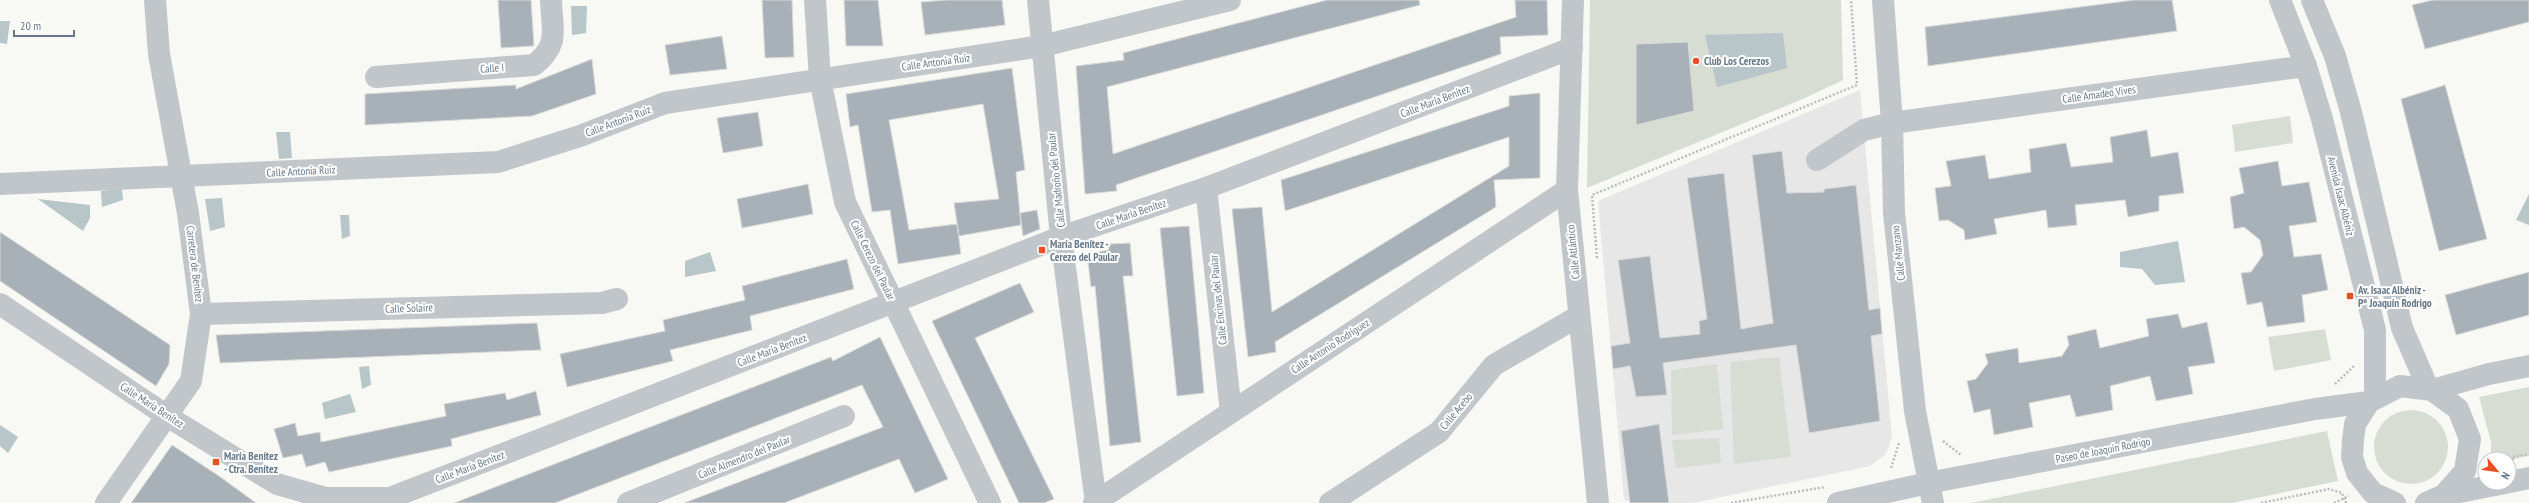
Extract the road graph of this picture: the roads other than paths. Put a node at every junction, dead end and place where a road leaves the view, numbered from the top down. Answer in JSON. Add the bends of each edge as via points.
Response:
{"nodes":[{"id":1,"x":156,"y":0,"type":"edge"},
{"id":2,"x":551,"y":0,"type":"edge"},
{"id":3,"x":815,"y":0,"type":"edge"},
{"id":4,"x":1038,"y":0,"type":"edge"},
{"id":5,"x":1230,"y":0,"type":"edge"},
{"id":6,"x":1573,"y":0,"type":"edge"},
{"id":7,"x":1883,"y":0,"type":"edge"},
{"id":8,"x":2280,"y":0,"type":"edge"},
{"id":9,"x":2312,"y":0,"type":"edge"},
{"id":10,"x":1042,"y":46,"type":"junction"},
{"id":11,"x":1572,"y":48,"type":"junction"},
{"id":12,"x":2306,"y":66,"type":"junction"},
{"id":13,"x":376,"y":77,"type":"dead end"},
{"id":14,"x":820,"y":79,"type":"junction"},
{"id":15,"x":1892,"y":123,"type":"junction"},
{"id":16,"x":1817,"y":160,"type":"dead end"},
{"id":17,"x":180,"y":176,"type":"junction"},
{"id":18,"x":0,"y":184,"type":"edge"},
{"id":19,"x":1206,"y":188,"type":"junction"},
{"id":20,"x":1566,"y":190,"type":"junction"},
{"id":21,"x":1061,"y":237,"type":"junction"},
{"id":22,"x":617,"y":299,"type":"dead end"},
{"id":23,"x":894,"y":303,"type":"junction"},
{"id":24,"x":0,"y":304,"type":"edge"},
{"id":25,"x":201,"y":314,"type":"junction"},
{"id":26,"x":1579,"y":316,"type":"junction"},
{"id":27,"x":2529,"y":366,"type":"edge"},
{"id":28,"x":2430,"y":389,"type":"junction"},
{"id":29,"x":2372,"y":400,"type":"junction"},
{"id":30,"x":1231,"y":412,"type":"junction"},
{"id":31,"x":167,"y":416,"type":"junction"},
{"id":32,"x":844,"y":416,"type":"dead end"},
{"id":33,"x":2529,"y":478,"type":"edge"},
{"id":34,"x":2517,"y":480,"type":"edge"},
{"id":35,"x":2477,"y":489,"type":"edge"},
{"id":36,"x":1930,"y":493,"type":"edge"},
{"id":37,"x":1834,"y":494,"type":"edge"},
{"id":38,"x":2435,"y":499,"type":"edge"},
{"id":39,"x":391,"y":501,"type":"edge"},
{"id":40,"x":639,"y":501,"type":"edge"},
{"id":41,"x":106,"y":503,"type":"edge"},
{"id":42,"x":990,"y":503,"type":"edge"},
{"id":43,"x":1095,"y":503,"type":"edge"},
{"id":44,"x":1330,"y":503,"type":"edge"},
{"id":45,"x":1598,"y":503,"type":"edge"},
{"id":46,"x":2395,"y":503,"type":"edge"}],
"edges":[{"from":1,"to":17,"type":"street","name":"Carretera de Benítez","via":[[159,54]]},
{"from":2,"to":13,"type":"street","name":"Calle I","via":[[552,45],[546,56],[534,65]]},
{"from":3,"to":14,"type":"street","name":"Calle Cerezo del Paular"},
{"from":4,"to":10,"type":"street","name":"Calle Madroño del Paular"},
{"from":5,"to":10,"type":"street","name":"Calle Antonia Ruiz"},
{"from":6,"to":11,"type":"street","name":"Calle Atlántico"},
{"from":7,"to":15,"type":"street","name":"Calle Manzano"},
{"from":8,"to":12,"type":"street","name":"Avenida Isaac Albéniz"},
{"from":9,"to":28,"type":"street","via":[[2335,56],[2351,112],[2402,328]]},
{"from":10,"to":14,"type":"street","name":"Calle Antonia Ruiz"},
{"from":10,"to":21,"type":"street","name":"Calle Madroño del Paular"},
{"from":11,"to":19,"type":"street","name":"Calle María Benítez"},
{"from":11,"to":20,"type":"street","name":"Calle Atlántico"},
{"from":12,"to":15,"type":"street","name":"Calle Amadeo Vives"},
{"from":12,"to":29,"type":"street","name":"Avenida Isaac Albéniz","via":[[2322,119],[2375,330]]},
{"from":14,"to":17,"type":"street","name":"Calle Antonia Ruiz","via":[[665,103],[580,136],[498,162]]},
{"from":14,"to":23,"type":"street","name":"Calle Cerezo del Paular","via":[[845,202]]},
{"from":15,"to":16,"type":"street","name":"Calle Amadeo Vives","via":[[1864,130]]},
{"from":15,"to":36,"type":"street","name":"Calle Manzano","via":[[1894,213],[1915,411]]},
{"from":17,"to":18,"type":"street","name":"Calle Antonia Ruiz"},
{"from":17,"to":25,"type":"street","name":"Carretera de Benítez","via":[[188,213]]},
{"from":19,"to":21,"type":"street","name":"Calle María Benítez"},
{"from":19,"to":30,"type":"street","name":"Calle Encinas del Paular"},
{"from":20,"to":26,"type":"street","name":"Calle Atlántico"},
{"from":20,"to":30,"type":"street","name":"Calle Antonio Rodríguez"},
{"from":21,"to":23,"type":"street","name":"Calle María Benítez"},
{"from":21,"to":43,"type":"street","name":"Calle Madroño del Paular"},
{"from":22,"to":25,"type":"street","name":"Calle Solaire","via":[[602,303]]},
{"from":23,"to":39,"type":"street","name":"Calle María Benítez"},
{"from":23,"to":42,"type":"street","name":"Calle Cerezo del Paular"},
{"from":24,"to":31,"type":"street","name":"Calle María Benítez"},
{"from":25,"to":31,"type":"street","name":"Carretera de Benítez","via":[[191,381]]},
{"from":26,"to":44,"type":"street","name":"Calle Acebo","via":[[1494,365],[1439,432]]},
{"from":26,"to":45,"type":"street","name":"Calle Atlántico"},
{"from":27,"to":28,"type":"street"},
{"from":28,"to":29,"type":"street","via":[[2400,386]]},
{"from":28,"to":38,"type":"street","via":[[2458,409],[2470,439],[2465,471]]},
{"from":29,"to":36,"type":"street","name":"Paseo de Joaquín Rodrigo","via":[[2315,409]]},
{"from":29,"to":46,"type":"street","via":[[2355,424],[2352,457],[2357,473],[2373,493]]},
{"from":30,"to":43,"type":"street","name":"Calle Antonio Rodríguez"},
{"from":31,"to":39,"type":"street","name":"Calle María Benítez","via":[[277,484],[326,498]]},
{"from":31,"to":41,"type":"street","name":"Carretera de Benítez"},
{"from":32,"to":40,"type":"street","name":"Calle Almendro del Paular"},
{"from":33,"to":34,"type":"street"},
{"from":35,"to":38,"type":"street"},
{"from":36,"to":37,"type":"street","name":"Paseo de Joaquín Rodrigo"}]}
